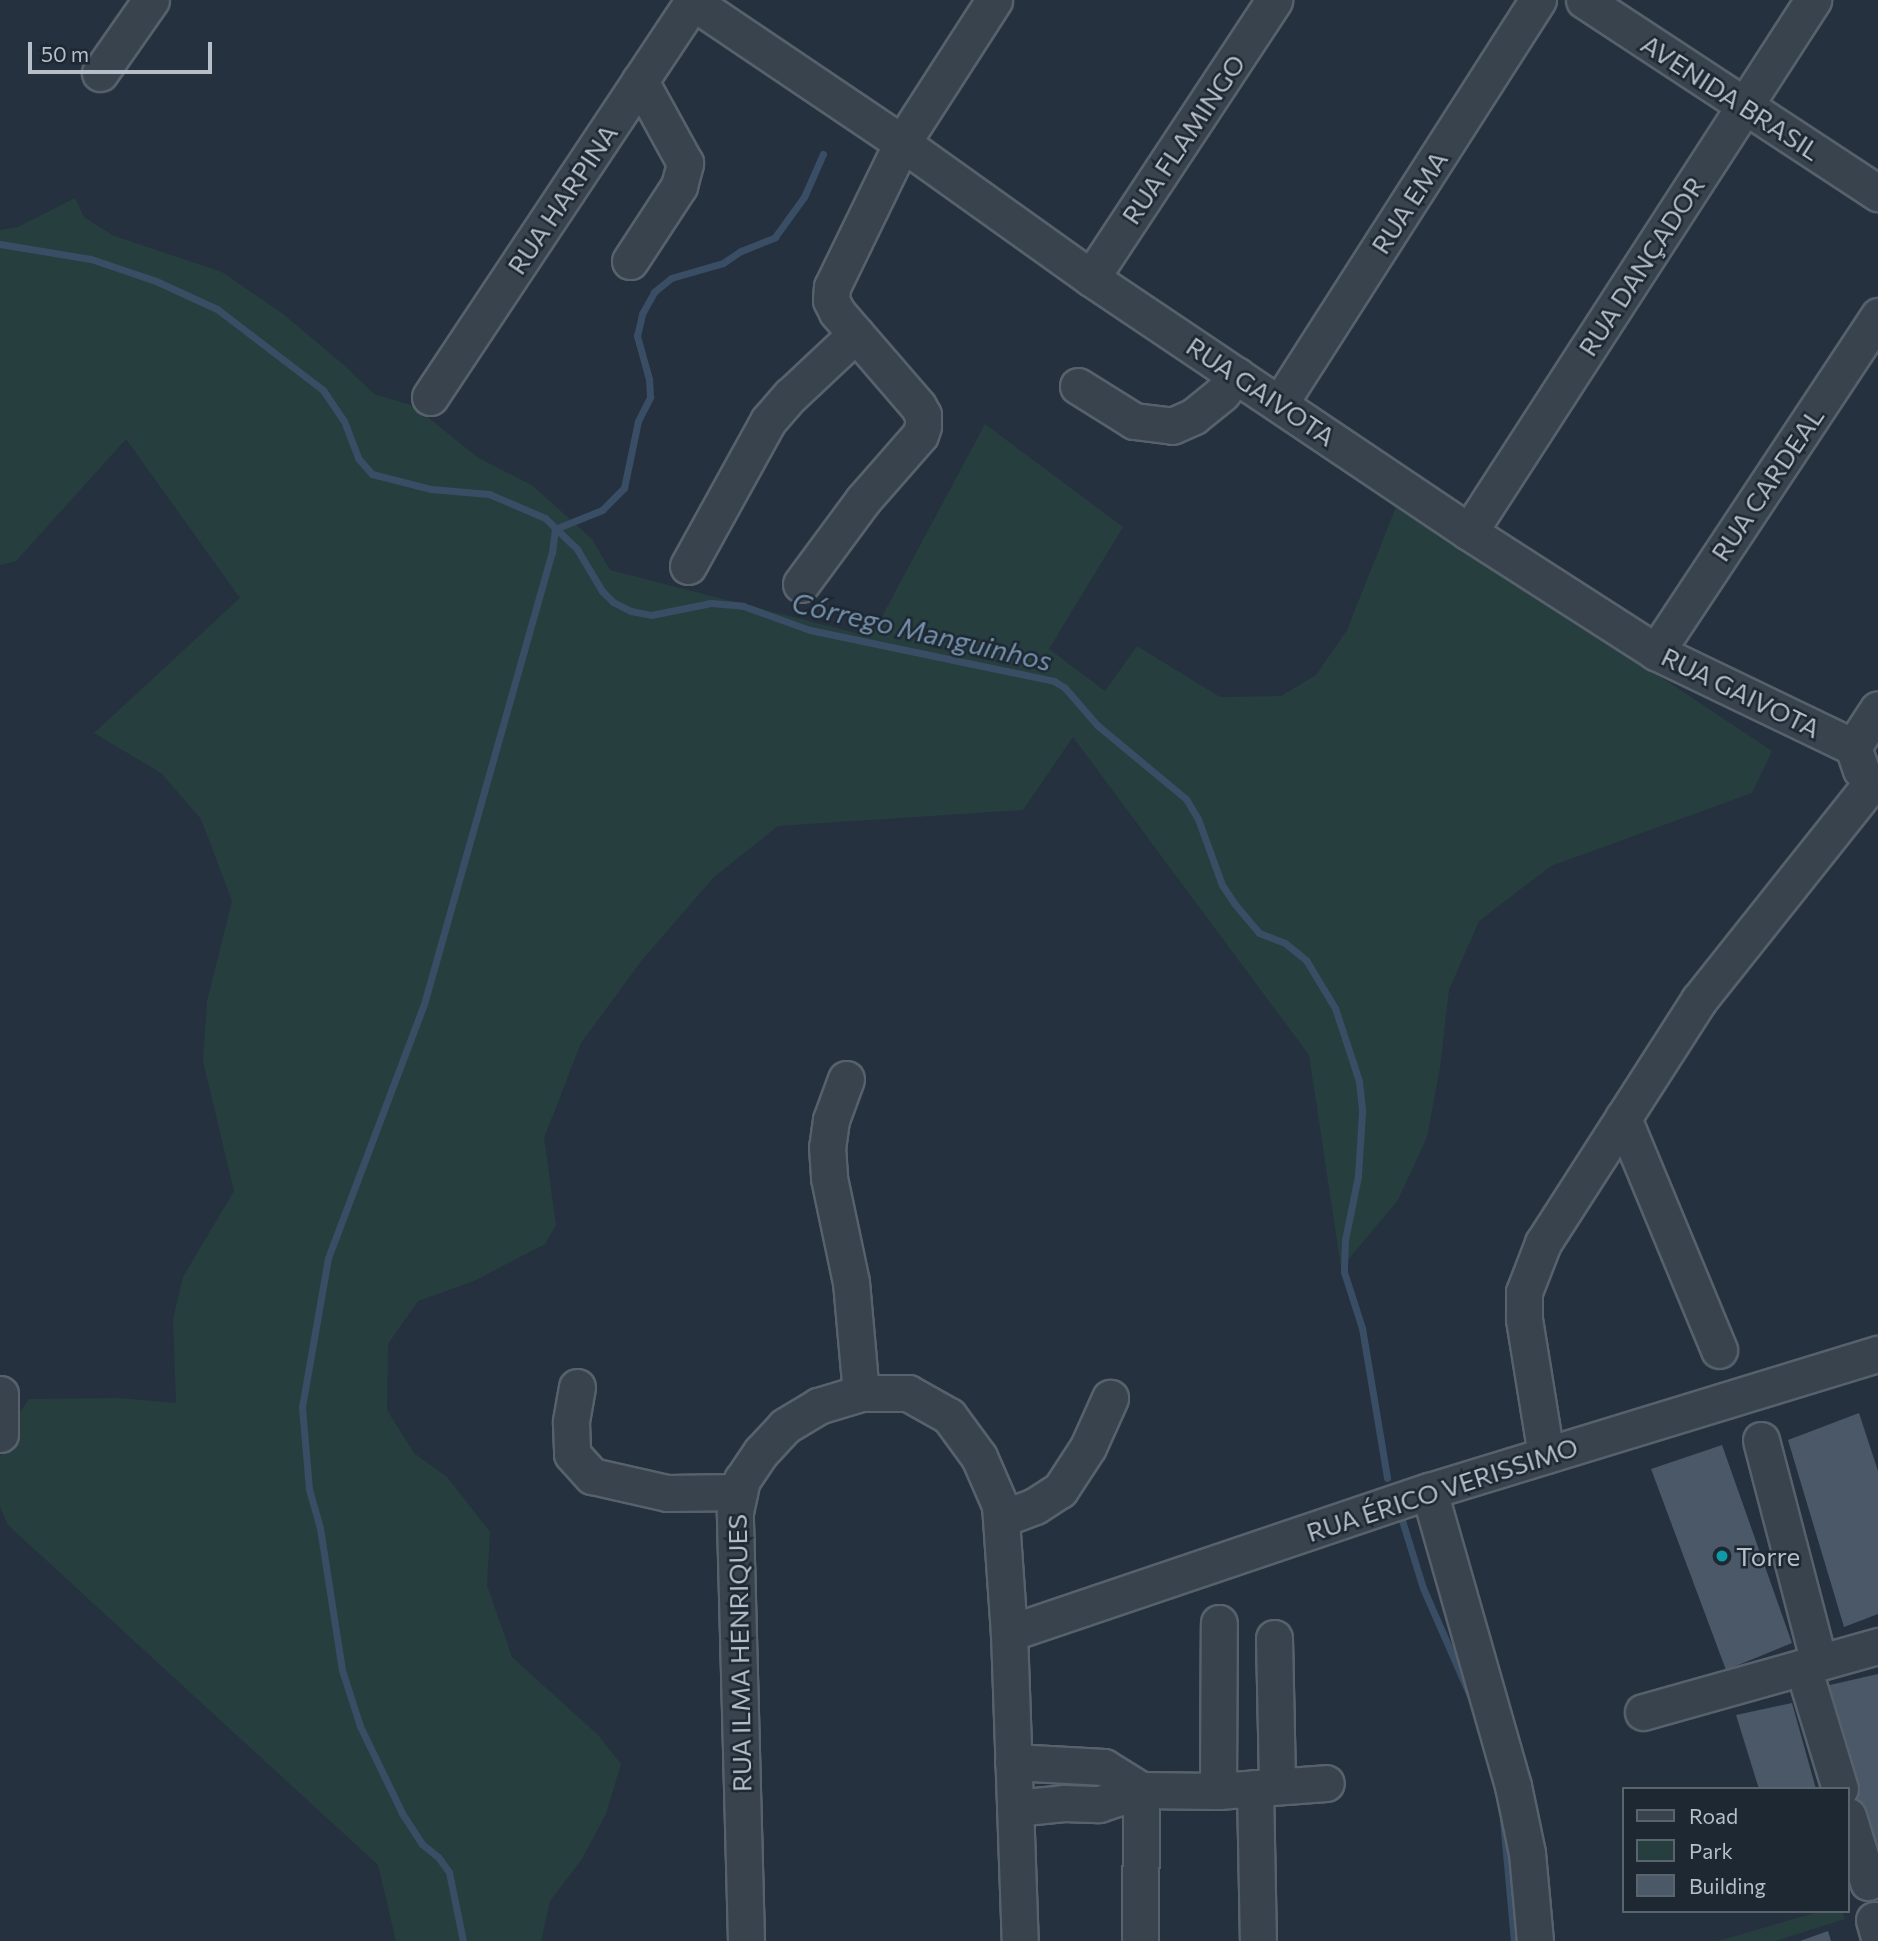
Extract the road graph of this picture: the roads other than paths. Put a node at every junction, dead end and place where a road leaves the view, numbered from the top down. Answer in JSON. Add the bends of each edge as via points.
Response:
{"nodes":[{"id":1,"x":151,"y":0,"type":"edge"},
{"id":2,"x":994,"y":0,"type":"edge"},
{"id":3,"x":1275,"y":0,"type":"edge"},
{"id":4,"x":1538,"y":0,"type":"edge"},
{"id":5,"x":1584,"y":0,"type":"edge"},
{"id":6,"x":1813,"y":0,"type":"edge"},
{"id":7,"x":692,"y":1,"type":"edge"},
{"id":8,"x":100,"y":74,"type":"dead end"},
{"id":9,"x":640,"y":81,"type":"junction"},
{"id":10,"x":1744,"y":105,"type":"junction"},
{"id":11,"x":902,"y":144,"type":"junction"},
{"id":12,"x":1878,"y":193,"type":"edge"},
{"id":13,"x":629,"y":261,"type":"dead end"},
{"id":14,"x":1091,"y":278,"type":"junction"},
{"id":15,"x":1878,"y":316,"type":"edge"},
{"id":16,"x":856,"y":334,"type":"junction"},
{"id":17,"x":1237,"y":375,"type":"junction"},
{"id":18,"x":1078,"y":386,"type":"dead end"},
{"id":19,"x":430,"y":397,"type":"dead end"},
{"id":20,"x":1280,"y":403,"type":"junction"},
{"id":21,"x":1469,"y":532,"type":"junction"},
{"id":22,"x":688,"y":566,"type":"dead end"},
{"id":23,"x":801,"y":584,"type":"dead end"},
{"id":24,"x":1656,"y":652,"type":"junction"},
{"id":25,"x":1878,"y":709,"type":"edge"},
{"id":26,"x":1853,"y":747,"type":"junction"},
{"id":27,"x":1872,"y":800,"type":"edge"},
{"id":28,"x":846,"y":1079,"type":"dead end"},
{"id":29,"x":1623,"y":1118,"type":"junction"},
{"id":30,"x":1719,"y":1350,"type":"dead end"},
{"id":31,"x":1878,"y":1354,"type":"edge"},
{"id":32,"x":577,"y":1387,"type":"dead end"},
{"id":33,"x":861,"y":1393,"type":"junction"},
{"id":34,"x":0,"y":1394,"type":"edge"},
{"id":35,"x":1110,"y":1398,"type":"dead end"},
{"id":36,"x":0,"y":1434,"type":"edge"},
{"id":37,"x":1761,"y":1440,"type":"dead end"},
{"id":38,"x":1546,"y":1455,"type":"junction"},
{"id":39,"x":739,"y":1492,"type":"junction"},
{"id":40,"x":1423,"y":1493,"type":"junction"},
{"id":41,"x":1001,"y":1519,"type":"junction"},
{"id":42,"x":1219,"y":1623,"type":"dead end"},
{"id":43,"x":1009,"y":1633,"type":"junction"},
{"id":44,"x":1275,"y":1638,"type":"dead end"},
{"id":45,"x":1878,"y":1646,"type":"edge"},
{"id":46,"x":1811,"y":1665,"type":"junction"},
{"id":47,"x":1643,"y":1712,"type":"dead end"},
{"id":48,"x":1013,"y":1762,"type":"junction"},
{"id":49,"x":1326,"y":1783,"type":"dead end"},
{"id":50,"x":1266,"y":1787,"type":"junction"},
{"id":51,"x":1840,"y":1787,"type":"edge"},
{"id":52,"x":1141,"y":1790,"type":"junction"},
{"id":53,"x":1218,"y":1791,"type":"junction"},
{"id":54,"x":1015,"y":1808,"type":"junction"},
{"id":55,"x":1850,"y":1823,"type":"edge"},
{"id":56,"x":1868,"y":1882,"type":"dead end"},
{"id":57,"x":746,"y":1941,"type":"edge"},
{"id":58,"x":1020,"y":1941,"type":"edge"},
{"id":59,"x":1140,"y":1941,"type":"edge"},
{"id":60,"x":1258,"y":1941,"type":"edge"},
{"id":61,"x":1535,"y":1941,"type":"edge"}],
"edges":[{"from":1,"to":8,"type":"street"},
{"from":2,"to":11,"type":"street"},
{"from":3,"to":14,"type":"street","name":"RUA FLAMINGO"},
{"from":4,"to":20,"type":"street","name":"RUA EMA"},
{"from":5,"to":10,"type":"street","name":"AVENIDA BRASIL"},
{"from":6,"to":10,"type":"street","name":"RUA DANÇADOR"},
{"from":7,"to":9,"type":"street","name":"RUA HARPINA"},
{"from":7,"to":11,"type":"street","name":"RUA GAIVOTA"},
{"from":9,"to":13,"type":"street","via":[[685,163],[679,186]]},
{"from":9,"to":19,"type":"street","name":"RUA HARPINA"},
{"from":10,"to":12,"type":"street","name":"AVENIDA BRASIL"},
{"from":10,"to":21,"type":"street","name":"RUA DANÇADOR"},
{"from":11,"to":14,"type":"street","name":"RUA GAIVOTA"},
{"from":11,"to":16,"type":"street","via":[[832,287],[831,300],[837,312]]},
{"from":14,"to":17,"type":"street","name":"RUA GAIVOTA"},
{"from":15,"to":24,"type":"street","name":"RUA CARDEAL"},
{"from":16,"to":22,"type":"street","via":[[768,421]]},
{"from":16,"to":23,"type":"street","via":[[918,406],[923,426]]},
{"from":17,"to":18,"type":"street","via":[[1194,416],[1172,426],[1134,421]]},
{"from":17,"to":20,"type":"street","name":"RUA GAIVOTA"},
{"from":20,"to":21,"type":"street","name":"RUA GAIVOTA"},
{"from":21,"to":24,"type":"street","name":"RUA GAIVOTA"},
{"from":24,"to":26,"type":"street","name":"RUA GAIVOTA"},
{"from":25,"to":26,"type":"street"},
{"from":26,"to":27,"type":"street"},
{"from":27,"to":29,"type":"street","via":[[1699,1000]]},
{"from":28,"to":33,"type":"street","via":[[827,1147],[851,1282]]},
{"from":29,"to":30,"type":"street"},
{"from":29,"to":38,"type":"street","via":[[1543,1243],[1524,1292],[1524,1319]]},
{"from":31,"to":38,"type":"street","name":"RUA ÉRICO VERISSIMO"},
{"from":32,"to":39,"type":"street","via":[[572,1454],[592,1476],[667,1493]]},
{"from":33,"to":39,"type":"street","name":"RUA ILMA HENRIQUES","via":[[818,1406],[785,1426],[761,1452]]},
{"from":33,"to":41,"type":"street","name":"RUA ILMA HENRIQUES","via":[[908,1393],[949,1416],[979,1457],[1000,1505]]},
{"from":34,"to":36,"type":"street"},
{"from":35,"to":41,"type":"street","via":[[1088,1447],[1060,1489],[1035,1506]]},
{"from":37,"to":46,"type":"street"},
{"from":38,"to":40,"type":"street","name":"RUA ÉRICO VERISSIMO"},
{"from":39,"to":57,"type":"street","name":"RUA ILMA HENRIQUES","via":[[735,1588]]},
{"from":40,"to":43,"type":"street","name":"RUA ÉRICO VERISSIMO"},
{"from":40,"to":61,"type":"street","via":[[1513,1786],[1527,1853]]},
{"from":41,"to":43,"type":"street","name":"RUA ILMA HENRIQUES"},
{"from":42,"to":53,"type":"street"},
{"from":43,"to":48,"type":"street","name":"RUA ILMA HENRIQUES"},
{"from":44,"to":50,"type":"street"},
{"from":45,"to":46,"type":"street"},
{"from":46,"to":47,"type":"street"},
{"from":46,"to":51,"type":"street"},
{"from":48,"to":52,"type":"street","via":[[1104,1767]]},
{"from":48,"to":54,"type":"street","name":"RUA ILMA HENRIQUES"},
{"from":49,"to":50,"type":"street"},
{"from":50,"to":53,"type":"street"},
{"from":50,"to":60,"type":"street"},
{"from":52,"to":53,"type":"street"},
{"from":52,"to":54,"type":"street","via":[[1099,1804]]},
{"from":52,"to":59,"type":"street"},
{"from":54,"to":58,"type":"street","name":"RUA ILMA HENRIQUES"},
{"from":55,"to":56,"type":"street"}]}
